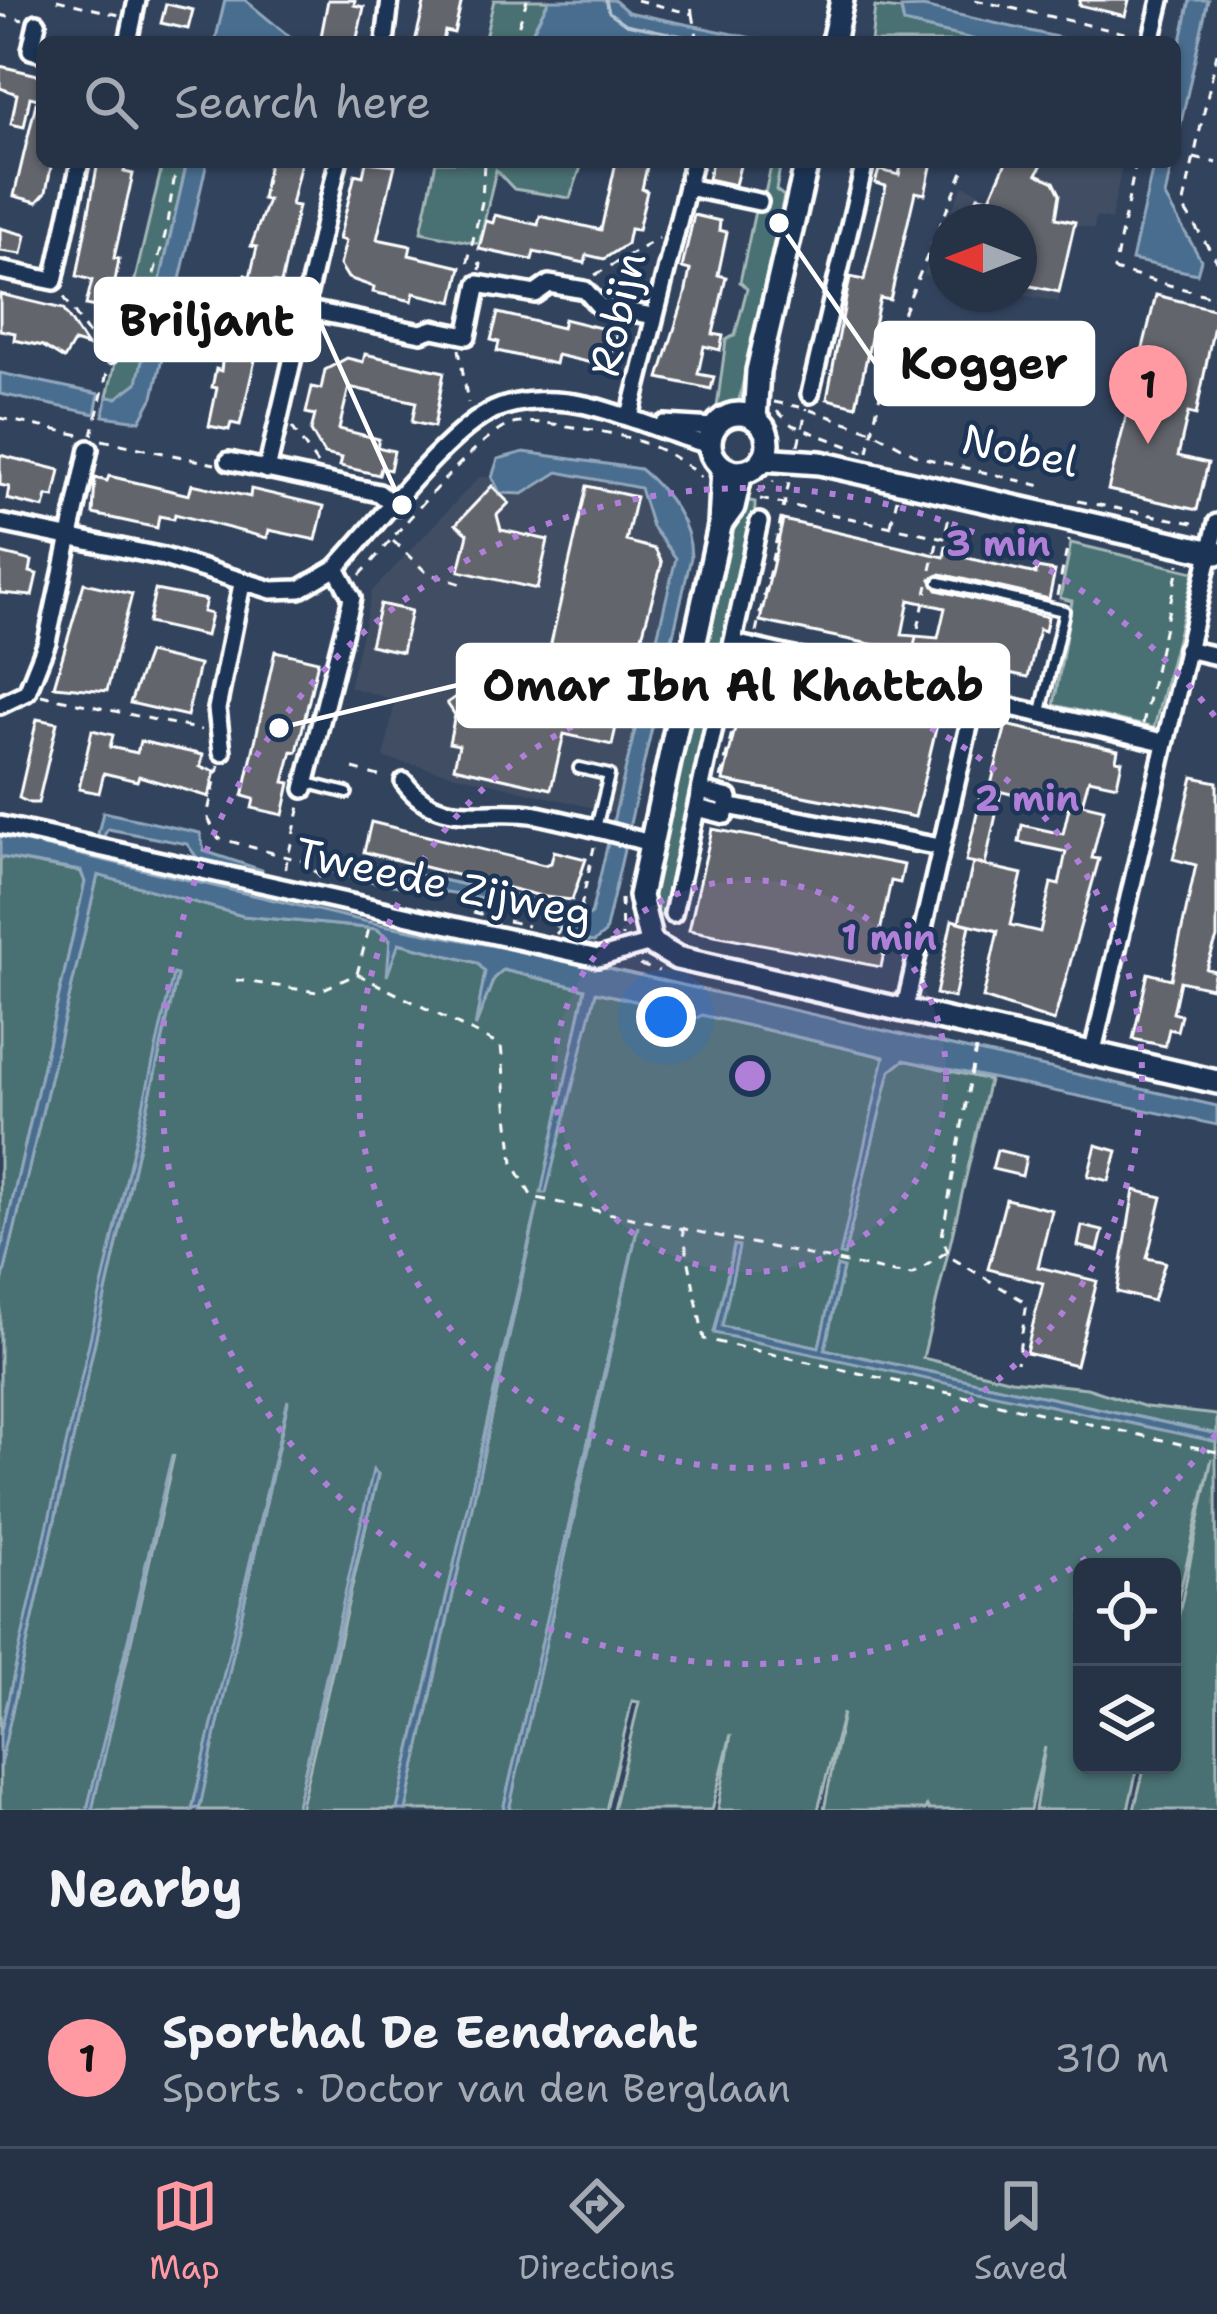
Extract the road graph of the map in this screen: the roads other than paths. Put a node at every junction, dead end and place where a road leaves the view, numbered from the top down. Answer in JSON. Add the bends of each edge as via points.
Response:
{"nodes":[{"id":1,"x":137,"y":0,"type":"edge"},
{"id":2,"x":390,"y":0,"type":"edge"},
{"id":3,"x":842,"y":0,"type":"edge"},
{"id":4,"x":1161,"y":0,"type":"edge"},
{"id":5,"x":37,"y":23,"type":"road end"},
{"id":6,"x":129,"y":36,"type":"edge"},
{"id":7,"x":386,"y":36,"type":"edge"},
{"id":8,"x":837,"y":36,"type":"edge"},
{"id":9,"x":1153,"y":36,"type":"edge"},
{"id":10,"x":36,"y":51,"type":"edge"},
{"id":11,"x":79,"y":168,"type":"edge"},
{"id":12,"x":337,"y":168,"type":"edge"},
{"id":13,"x":692,"y":168,"type":"edge"},
{"id":14,"x":806,"y":168,"type":"edge"},
{"id":15,"x":864,"y":168,"type":"edge"},
{"id":16,"x":688,"y":187,"type":"junction"},
{"id":17,"x":760,"y":202,"type":"dead end"},
{"id":18,"x":0,"y":270,"type":"edge"},
{"id":19,"x":304,"y":309,"type":"junction"},
{"id":20,"x":652,"y":316,"type":"junction"},
{"id":21,"x":809,"y":402,"type":"road end"},
{"id":22,"x":747,"y":416,"type":"junction"},
{"id":23,"x":630,"y":417,"type":"junction"},
{"id":24,"x":712,"y":436,"type":"junction"},
{"id":25,"x":90,"y":443,"type":"road end"},
{"id":26,"x":765,"y":450,"type":"junction"},
{"id":27,"x":229,"y":461,"type":"road end"},
{"id":28,"x":268,"y":470,"type":"junction"},
{"id":29,"x":740,"y":485,"type":"junction"},
{"id":30,"x":395,"y":506,"type":"junction"},
{"id":31,"x":0,"y":523,"type":"edge"},
{"id":32,"x":759,"y":523,"type":"dead end"},
{"id":33,"x":1216,"y":526,"type":"edge"},
{"id":34,"x":70,"y":537,"type":"junction"},
{"id":35,"x":1213,"y":552,"type":"edge"},
{"id":36,"x":336,"y":568,"type":"junction"},
{"id":37,"x":938,"y":582,"type":"dead end"},
{"id":38,"x":242,"y":584,"type":"junction"},
{"id":39,"x":734,"y":643,"type":"junction"},
{"id":40,"x":1186,"y":649,"type":"junction"},
{"id":41,"x":1217,"y":656,"type":"edge"},
{"id":42,"x":910,"y":663,"type":"road end"},
{"id":43,"x":906,"y":683,"type":"junction"},
{"id":44,"x":975,"y":699,"type":"junction"},
{"id":45,"x":0,"y":706,"type":"edge"},
{"id":46,"x":1041,"y":714,"type":"junction"},
{"id":47,"x":1163,"y":742,"type":"junction"},
{"id":48,"x":221,"y":743,"type":"road end"},
{"id":49,"x":579,"y":768,"type":"dead end"},
{"id":50,"x":404,"y":782,"type":"road end"},
{"id":51,"x":304,"y":786,"type":"joint"},
{"id":52,"x":347,"y":794,"type":"dead end"},
{"id":53,"x":710,"y":800,"type":"junction"},
{"id":54,"x":0,"y":824,"type":"edge"},
{"id":55,"x":603,"y":831,"type":"junction"},
{"id":56,"x":639,"y":840,"type":"junction"},
{"id":57,"x":940,"y":848,"type":"junction"},
{"id":58,"x":673,"y":914,"type":"dead end"},
{"id":59,"x":651,"y":944,"type":"junction"},
{"id":60,"x":904,"y":1012,"type":"junction"},
{"id":61,"x":1092,"y":1055,"type":"junction"},
{"id":62,"x":1217,"y":1082,"type":"edge"}],
"edges":[{"from":1,"to":6,"type":"street"},
{"from":2,"to":7,"type":"street"},
{"from":3,"to":8,"type":"street"},
{"from":4,"to":9,"type":"street"},
{"from":5,"to":10,"type":"street"},
{"from":11,"to":18,"type":"street","via":[[54,281]]},
{"from":12,"to":19,"type":"street"},
{"from":13,"to":16,"type":"street","name":"Robijn"},
{"from":14,"to":22,"type":"street"},
{"from":15,"to":21,"type":"street"},
{"from":16,"to":17,"type":"street"},
{"from":16,"to":20,"type":"street","name":"Robijn"},
{"from":19,"to":20,"type":"street","via":[[467,336],[478,284],[536,294],[549,284],[585,290],[599,306]]},
{"from":19,"to":28,"type":"street"},
{"from":20,"to":23,"type":"street","name":"Robijn"},
{"from":22,"to":24,"type":"street"},
{"from":22,"to":26,"type":"street"},
{"from":23,"to":24,"type":"street"},
{"from":23,"to":30,"type":"street","via":[[532,401],[483,417]]},
{"from":24,"to":29,"type":"street"},
{"from":25,"to":34,"type":"street"},
{"from":26,"to":29,"type":"street"},
{"from":26,"to":35,"type":"street","via":[[797,448],[820,463],[906,472]]},
{"from":27,"to":28,"type":"street"},
{"from":28,"to":30,"type":"street","via":[[379,493]]},
{"from":29,"to":56,"type":"street","via":[[720,526]]},
{"from":30,"to":36,"type":"street"},
{"from":31,"to":34,"type":"street"},
{"from":32,"to":39,"type":"street"},
{"from":33,"to":35,"type":"street"},
{"from":34,"to":38,"type":"street"},
{"from":34,"to":45,"type":"street","via":[[27,692]]},
{"from":35,"to":40,"type":"street"},
{"from":36,"to":38,"type":"street","via":[[300,589]]},
{"from":36,"to":51,"type":"street","via":[[352,598]]},
{"from":37,"to":46,"type":"lane","via":[[1064,610]]},
{"from":38,"to":48,"type":"street","via":[[217,710]]},
{"from":39,"to":43,"type":"street"},
{"from":39,"to":53,"type":"street"},
{"from":40,"to":41,"type":"street"},
{"from":40,"to":47,"type":"street"},
{"from":42,"to":43,"type":"street"},
{"from":43,"to":44,"type":"street"},
{"from":44,"to":46,"type":"street"},
{"from":44,"to":57,"type":"street"},
{"from":46,"to":47,"type":"street"},
{"from":47,"to":61,"type":"street"},
{"from":49,"to":55,"type":"lane","via":[[609,775]]},
{"from":50,"to":55,"type":"street","via":[[428,806],[451,814],[530,814]]},
{"from":51,"to":52,"type":"lane"},
{"from":53,"to":57,"type":"street"},
{"from":53,"to":58,"type":"street"},
{"from":54,"to":59,"type":"street","name":"Tweede Zijweg","via":[[598,958]]},
{"from":55,"to":56,"type":"street"},
{"from":56,"to":59,"type":"street"},
{"from":57,"to":60,"type":"street"},
{"from":59,"to":60,"type":"street","via":[[677,958]]},
{"from":60,"to":61,"type":"street"},
{"from":61,"to":62,"type":"street","via":[[1151,1074]]}]}
